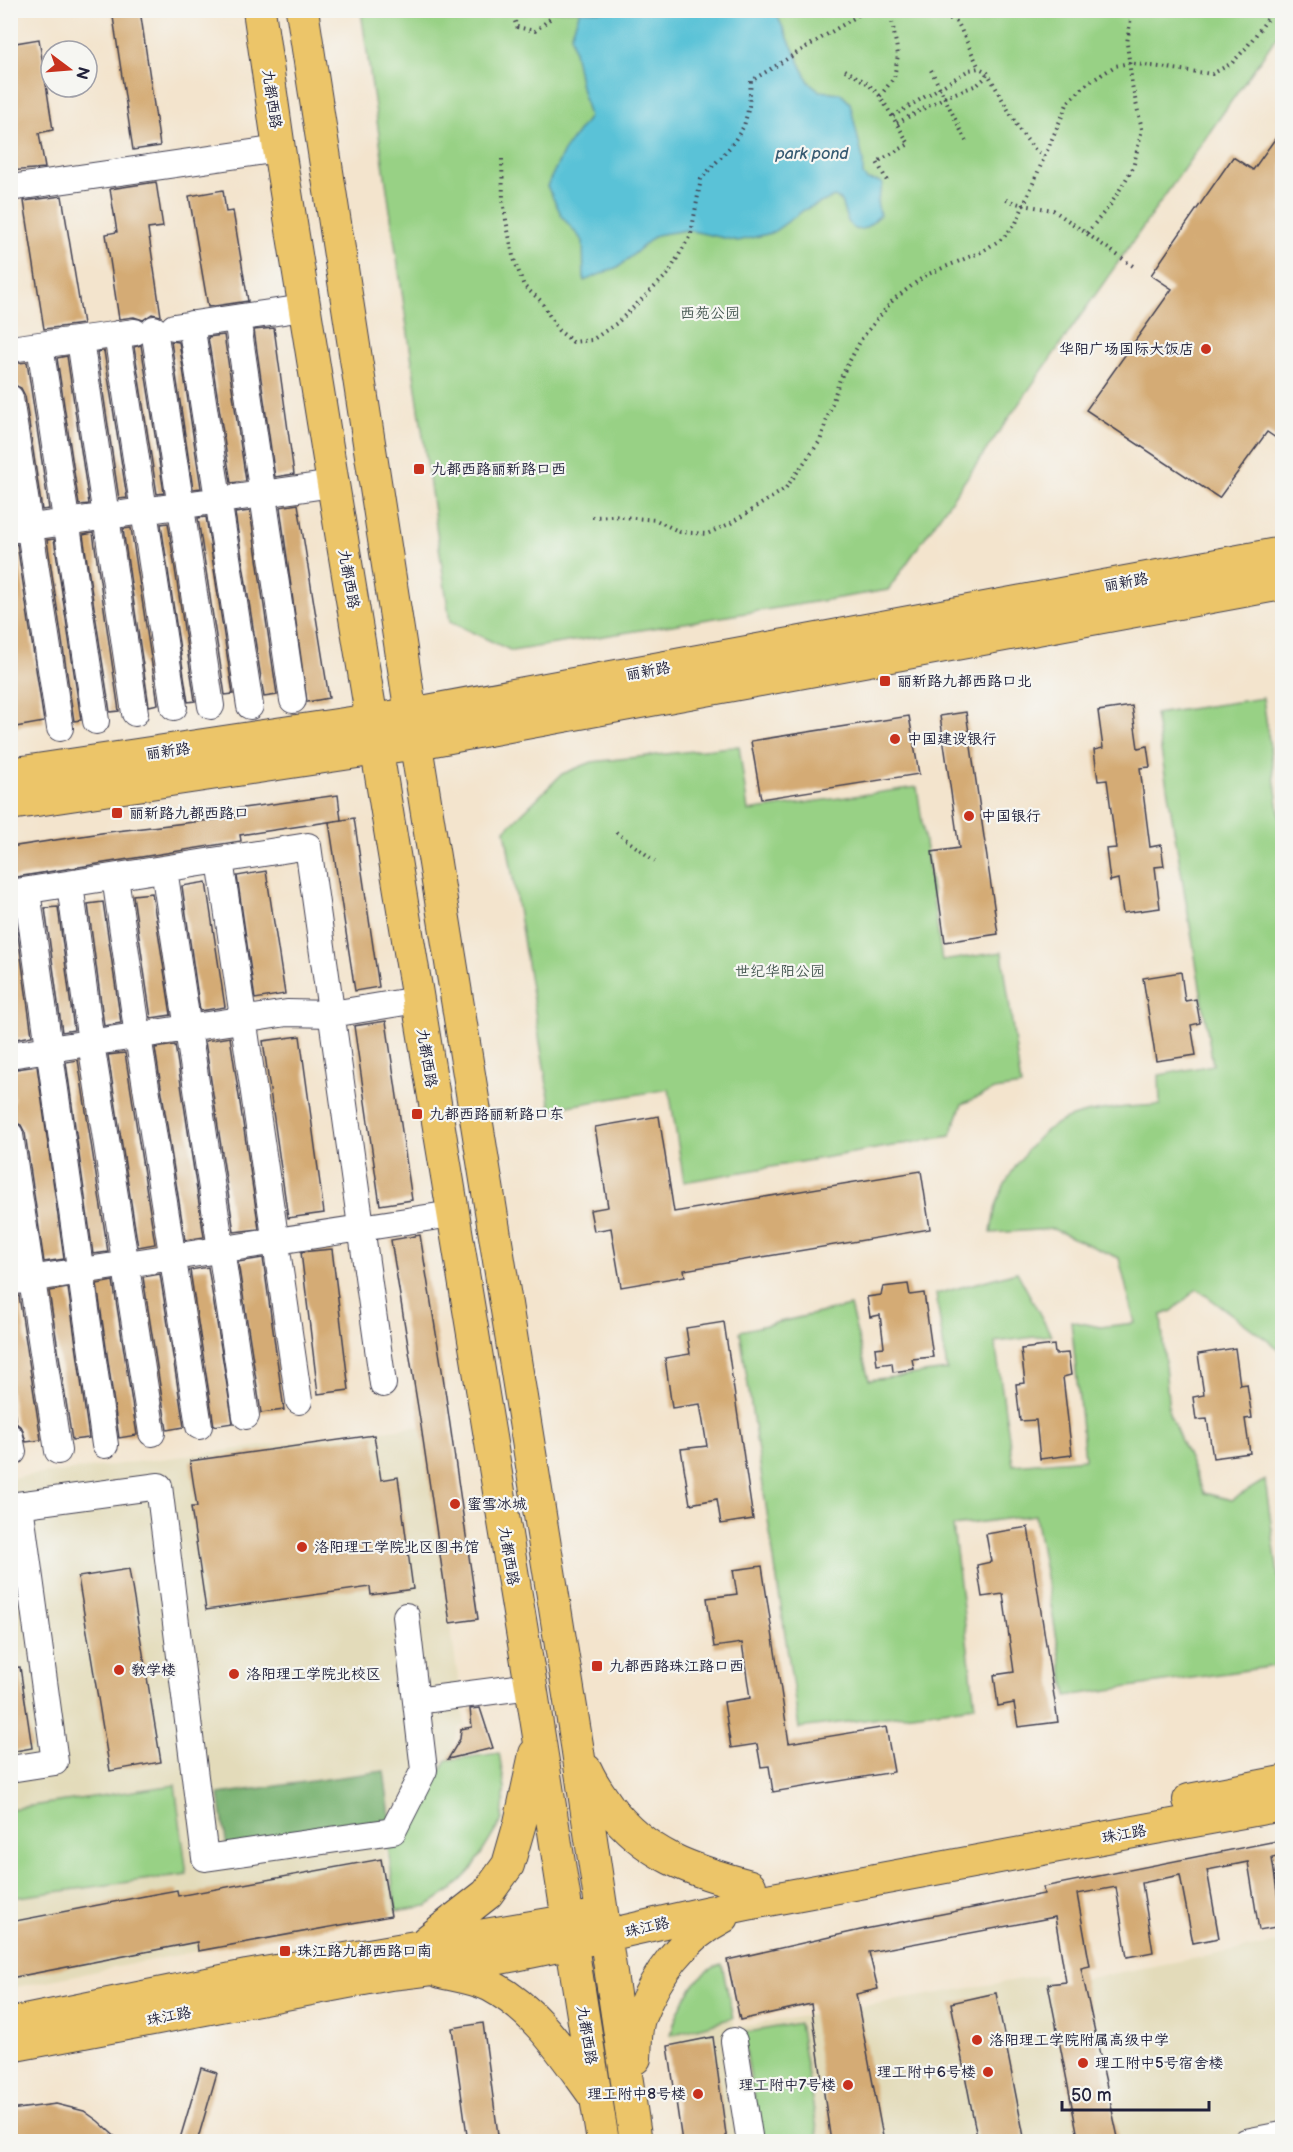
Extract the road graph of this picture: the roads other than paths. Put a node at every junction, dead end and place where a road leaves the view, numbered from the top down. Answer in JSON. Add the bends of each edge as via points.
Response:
{"nodes":[{"id":1,"x":259,"y":10,"type":"edge"},
{"id":2,"x":302,"y":10,"type":"edge"},
{"id":3,"x":279,"y":149,"type":"junction"},
{"id":4,"x":10,"y":188,"type":"edge"},
{"id":5,"x":304,"y":309,"type":"junction"},
{"id":6,"x":237,"y":318,"type":"junction"},
{"id":7,"x":191,"y":324,"type":"junction"},
{"id":8,"x":154,"y":329,"type":"junction"},
{"id":9,"x":117,"y":334,"type":"junction"},
{"id":10,"x":80,"y":340,"type":"junction"},
{"id":11,"x":40,"y":345,"type":"junction"},
{"id":12,"x":10,"y":349,"type":"edge"},
{"id":13,"x":10,"y":398,"type":"edge"},
{"id":14,"x":333,"y":484,"type":"junction"},
{"id":15,"x":263,"y":494,"type":"junction"},
{"id":16,"x":218,"y":501,"type":"junction"},
{"id":17,"x":180,"y":506,"type":"junction"},
{"id":18,"x":144,"y":511,"type":"junction"},
{"id":19,"x":106,"y":516,"type":"junction"},
{"id":20,"x":65,"y":522,"type":"junction"},
{"id":21,"x":20,"y":528,"type":"edge"},
{"id":22,"x":1282,"y":553,"type":"edge"},
{"id":23,"x":1282,"y":584,"type":"edge"},
{"id":24,"x":293,"y":700,"type":"dead end"},
{"id":25,"x":250,"y":705,"type":"dead end"},
{"id":26,"x":211,"y":706,"type":"dead end"},
{"id":27,"x":174,"y":707,"type":"dead end"},
{"id":28,"x":135,"y":713,"type":"dead end"},
{"id":29,"x":96,"y":722,"type":"dead end"},
{"id":30,"x":60,"y":728,"type":"dead end"},
{"id":31,"x":414,"y":729,"type":"junction"},
{"id":32,"x":375,"y":735,"type":"junction"},
{"id":33,"x":10,"y":774,"type":"edge"},
{"id":34,"x":10,"y":804,"type":"edge"},
{"id":35,"x":220,"y":860,"type":"junction"},
{"id":36,"x":164,"y":869,"type":"junction"},
{"id":37,"x":115,"y":877,"type":"junction"},
{"id":38,"x":70,"y":884,"type":"junction"},
{"id":39,"x":19,"y":892,"type":"edge"},
{"id":40,"x":417,"y":1000,"type":"junction"},
{"id":41,"x":332,"y":1014,"type":"junction"},
{"id":42,"x":243,"y":1020,"type":"junction"},
{"id":43,"x":188,"y":1029,"type":"junction"},
{"id":44,"x":138,"y":1036,"type":"junction"},
{"id":45,"x":91,"y":1043,"type":"junction"},
{"id":46,"x":50,"y":1049,"type":"junction"},
{"id":47,"x":10,"y":1055,"type":"edge"},
{"id":48,"x":10,"y":1135,"type":"edge"},
{"id":49,"x":452,"y":1214,"type":"junction"},
{"id":50,"x":362,"y":1228,"type":"junction"},
{"id":51,"x":275,"y":1242,"type":"junction"},
{"id":52,"x":221,"y":1250,"type":"junction"},
{"id":53,"x":172,"y":1257,"type":"junction"},
{"id":54,"x":127,"y":1264,"type":"junction"},
{"id":55,"x":80,"y":1272,"type":"junction"},
{"id":56,"x":21,"y":1281,"type":"edge"},
{"id":57,"x":383,"y":1384,"type":"dead end"},
{"id":58,"x":299,"y":1401,"type":"dead end"},
{"id":59,"x":246,"y":1416,"type":"dead end"},
{"id":60,"x":199,"y":1426,"type":"dead end"},
{"id":61,"x":152,"y":1434,"type":"dead end"},
{"id":62,"x":105,"y":1445,"type":"dead end"},
{"id":63,"x":58,"y":1451,"type":"dead end"},
{"id":64,"x":15,"y":1505,"type":"edge"},
{"id":65,"x":406,"y":1616,"type":"dead end"},
{"id":66,"x":531,"y":1686,"type":"junction"},
{"id":67,"x":416,"y":1701,"type":"junction"},
{"id":68,"x":539,"y":1739,"type":"junction"},
{"id":69,"x":577,"y":1745,"type":"junction"},
{"id":70,"x":10,"y":1769,"type":"edge"},
{"id":71,"x":1282,"y":1782,"type":"edge"},
{"id":72,"x":1282,"y":1804,"type":"edge"},
{"id":73,"x":752,"y":1894,"type":"junction"},
{"id":74,"x":605,"y":1926,"type":"junction"},
{"id":75,"x":570,"y":1932,"type":"junction"},
{"id":76,"x":428,"y":1957,"type":"junction"},
{"id":77,"x":10,"y":2024,"type":"edge"},
{"id":78,"x":734,"y":2041,"type":"dead end"},
{"id":79,"x":10,"y":2046,"type":"edge"},
{"id":80,"x":597,"y":2099,"type":"junction"},
{"id":81,"x":630,"y":2104,"type":"junction"},
{"id":82,"x":1282,"y":2135,"type":"edge"},
{"id":83,"x":603,"y":2142,"type":"edge"},
{"id":84,"x":636,"y":2142,"type":"edge"},
{"id":85,"x":750,"y":2142,"type":"edge"},
{"id":86,"x":1246,"y":2142,"type":"edge"}],
"edges":[{"from":1,"to":3,"type":"main road","name":"九都西路"},
{"from":2,"to":31,"type":"main road"},
{"from":3,"to":4,"type":"street"},
{"from":3,"to":5,"type":"main road","name":"九都西路"},
{"from":5,"to":6,"type":"street"},
{"from":5,"to":14,"type":"main road","name":"九都西路"},
{"from":6,"to":7,"type":"street"},
{"from":6,"to":15,"type":"street"},
{"from":7,"to":8,"type":"street"},
{"from":7,"to":16,"type":"street"},
{"from":8,"to":9,"type":"street"},
{"from":8,"to":17,"type":"street"},
{"from":9,"to":10,"type":"street"},
{"from":9,"to":18,"type":"street"},
{"from":10,"to":11,"type":"street"},
{"from":10,"to":19,"type":"street"},
{"from":11,"to":12,"type":"street"},
{"from":11,"to":20,"type":"street"},
{"from":13,"to":21,"type":"street"},
{"from":14,"to":15,"type":"street"},
{"from":14,"to":32,"type":"main road","name":"九都西路"},
{"from":15,"to":16,"type":"street"},
{"from":15,"to":24,"type":"street"},
{"from":16,"to":17,"type":"street"},
{"from":16,"to":25,"type":"street"},
{"from":17,"to":18,"type":"street"},
{"from":17,"to":26,"type":"street"},
{"from":18,"to":19,"type":"street"},
{"from":18,"to":27,"type":"street"},
{"from":19,"to":20,"type":"street"},
{"from":19,"to":28,"type":"street"},
{"from":20,"to":21,"type":"street"},
{"from":20,"to":29,"type":"street"},
{"from":21,"to":30,"type":"street"},
{"from":22,"to":31,"type":"main road","name":"丽新路"},
{"from":23,"to":31,"type":"main road","name":"丽新路"},
{"from":31,"to":32,"type":"main road","name":"丽新路"},
{"from":31,"to":69,"type":"main road"},
{"from":32,"to":33,"type":"main road","name":"丽新路"},
{"from":32,"to":34,"type":"main road","name":"丽新路"},
{"from":32,"to":40,"type":"main road","name":"九都西路"},
{"from":35,"to":36,"type":"street"},
{"from":35,"to":41,"type":"street","via":[[309,846]]},
{"from":35,"to":42,"type":"street"},
{"from":36,"to":37,"type":"street"},
{"from":36,"to":43,"type":"street"},
{"from":37,"to":38,"type":"street"},
{"from":37,"to":44,"type":"street"},
{"from":38,"to":39,"type":"street"},
{"from":38,"to":45,"type":"street"},
{"from":39,"to":46,"type":"street"},
{"from":40,"to":41,"type":"street"},
{"from":40,"to":49,"type":"main road","name":"九都西路"},
{"from":41,"to":42,"type":"street","via":[[287,1013]]},
{"from":41,"to":50,"type":"street"},
{"from":42,"to":43,"type":"street"},
{"from":42,"to":51,"type":"street"},
{"from":43,"to":44,"type":"street"},
{"from":43,"to":52,"type":"street"},
{"from":44,"to":45,"type":"street"},
{"from":44,"to":53,"type":"street"},
{"from":45,"to":46,"type":"street"},
{"from":45,"to":54,"type":"street"},
{"from":46,"to":47,"type":"street"},
{"from":46,"to":55,"type":"street"},
{"from":48,"to":56,"type":"street"},
{"from":49,"to":50,"type":"street"},
{"from":49,"to":66,"type":"main road","name":"九都西路"},
{"from":50,"to":51,"type":"street"},
{"from":50,"to":57,"type":"street"},
{"from":51,"to":52,"type":"street"},
{"from":51,"to":58,"type":"street"},
{"from":52,"to":53,"type":"street"},
{"from":52,"to":59,"type":"street"},
{"from":53,"to":54,"type":"street"},
{"from":53,"to":60,"type":"street"},
{"from":54,"to":55,"type":"street"},
{"from":54,"to":61,"type":"street"},
{"from":55,"to":56,"type":"street"},
{"from":55,"to":62,"type":"street"},
{"from":56,"to":63,"type":"street"},
{"from":64,"to":67,"type":"street","via":[[159,1486],[205,1858],[393,1831],[424,1770]]},
{"from":64,"to":70,"type":"street","via":[[55,1762]]},
{"from":65,"to":67,"type":"street"},
{"from":66,"to":67,"type":"street"},
{"from":66,"to":68,"type":"main road","name":"九都西路"},
{"from":68,"to":75,"type":"main road","name":"九都西路"},
{"from":68,"to":76,"type":"main road","via":[[508,1865],[487,1894]]},
{"from":69,"to":73,"type":"main road","via":[[591,1782],[623,1826],[660,1854]]},
{"from":69,"to":74,"type":"main road"},
{"from":71,"to":73,"type":"main road","name":"珠江路"},
{"from":72,"to":73,"type":"main road","name":"珠江路"},
{"from":73,"to":74,"type":"main road","name":"珠江路"},
{"from":73,"to":81,"type":"main road","via":[[687,1941],[665,1967],[639,2018]]},
{"from":74,"to":75,"type":"main road","name":"珠江路"},
{"from":74,"to":81,"type":"main road"},
{"from":75,"to":76,"type":"main road","name":"珠江路"},
{"from":75,"to":80,"type":"main road","name":"九都西路"},
{"from":76,"to":77,"type":"main road","name":"珠江路","via":[[247,1976]]},
{"from":76,"to":79,"type":"main road","name":"珠江路","via":[[390,1974]]},
{"from":76,"to":80,"type":"main road","via":[[513,2000],[545,2028]]},
{"from":78,"to":85,"type":"street"},
{"from":80,"to":83,"type":"main road","name":"九都西路"},
{"from":81,"to":84,"type":"main road"},
{"from":82,"to":86,"type":"street"}]}
